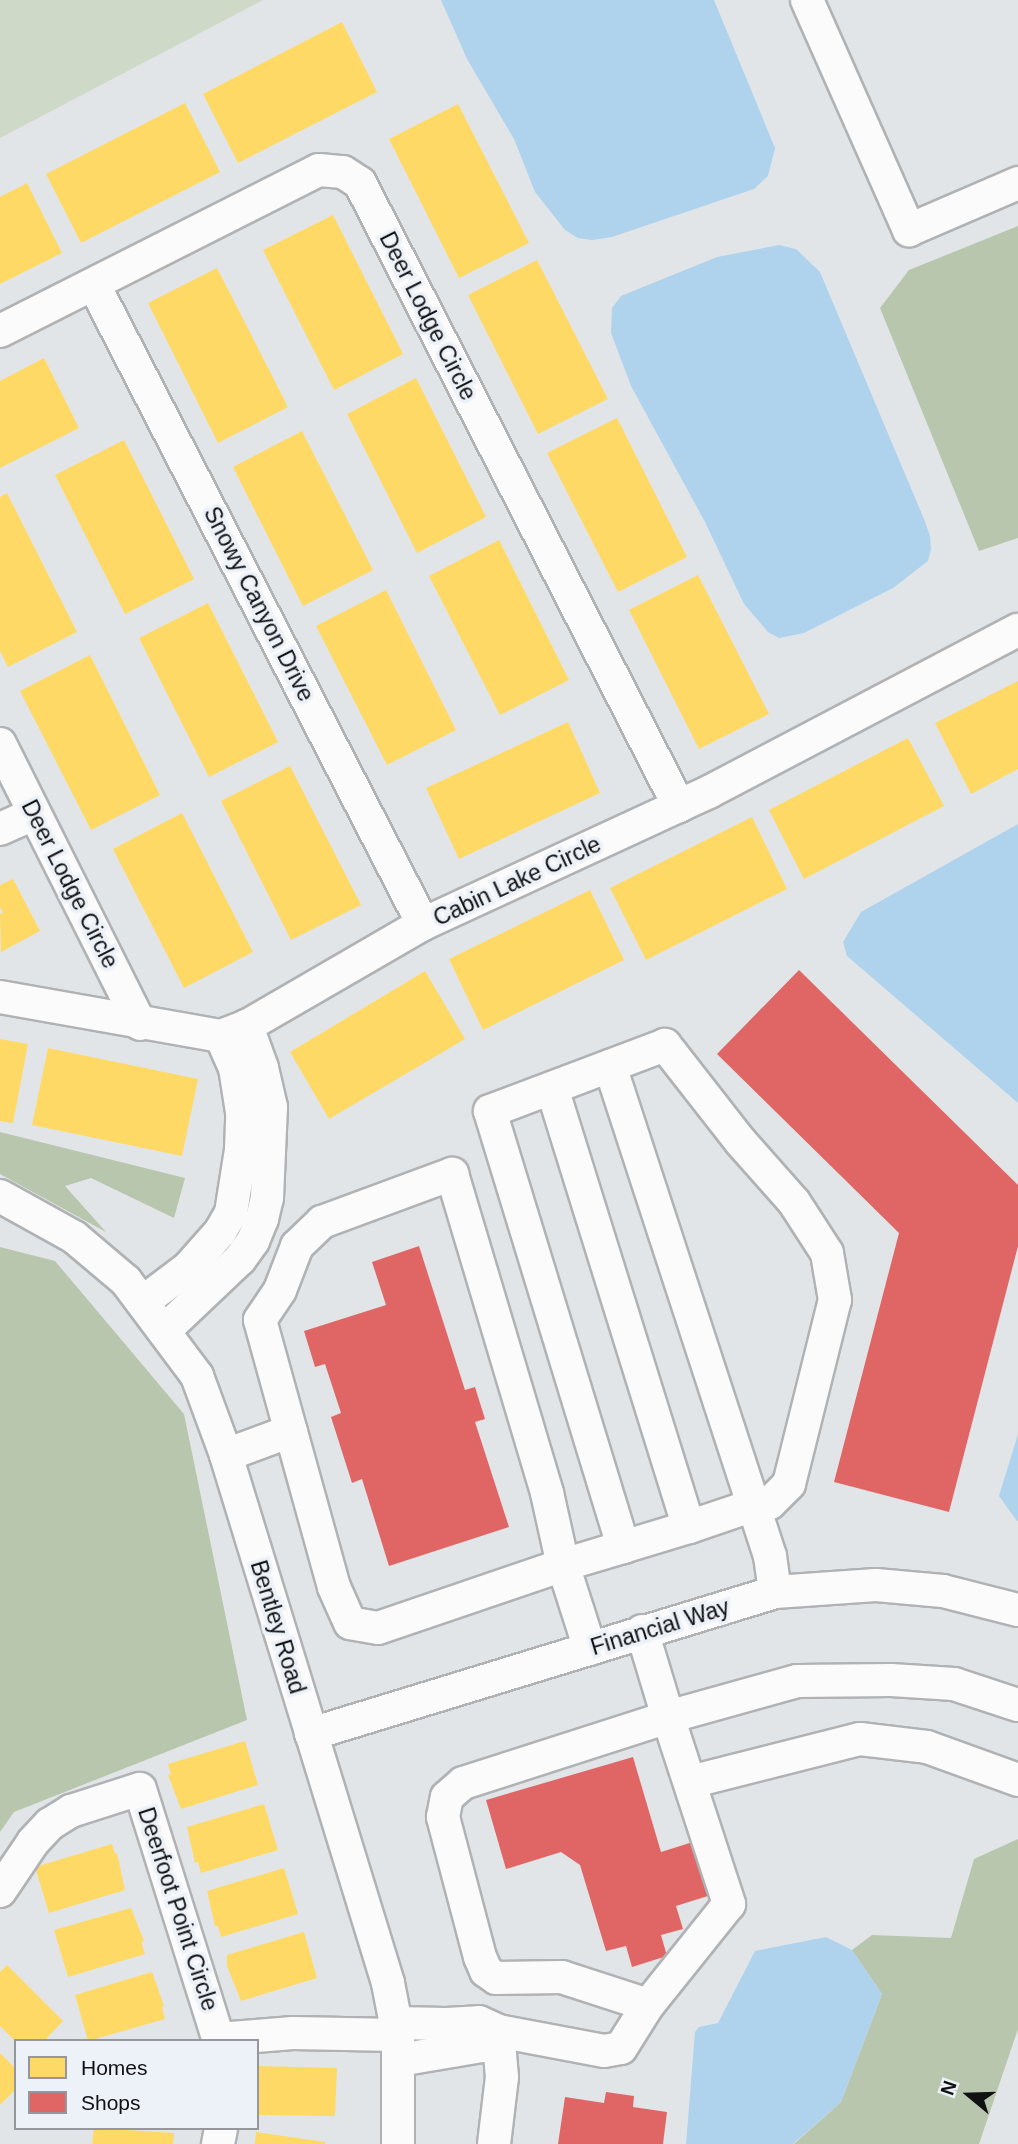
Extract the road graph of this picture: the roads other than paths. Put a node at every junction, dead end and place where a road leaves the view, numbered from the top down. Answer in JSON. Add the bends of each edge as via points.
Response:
{"nodes":[{"id":1,"x":807,"y":0,"type":"edge"},
{"id":2,"x":1018,"y":183,"type":"edge"},
{"id":3,"x":94,"y":285,"type":"junction"},
{"id":4,"x":0,"y":331,"type":"edge"},
{"id":5,"x":1018,"y":630,"type":"edge"},
{"id":6,"x":0,"y":744,"type":"edge"},
{"id":7,"x":679,"y":806,"type":"junction"},
{"id":8,"x":33,"y":814,"type":"junction"},
{"id":9,"x":0,"y":830,"type":"edge"},
{"id":10,"x":423,"y":924,"type":"junction"},
{"id":11,"x":0,"y":997,"type":"edge"},
{"id":12,"x":140,"y":1024,"type":"junction"},
{"id":13,"x":234,"y":1031,"type":"junction"},
{"id":14,"x":610,"y":1066,"type":"junction"},
{"id":15,"x":552,"y":1088,"type":"junction"},
{"id":16,"x":0,"y":1196,"type":"edge"},
{"id":17,"x":143,"y":1302,"type":"junction"},
{"id":18,"x":165,"y":1330,"type":"junction"},
{"id":19,"x":291,"y":1431,"type":"junction"},
{"id":20,"x":226,"y":1455,"type":"junction"},
{"id":21,"x":751,"y":1506,"type":"junction"},
{"id":22,"x":689,"y":1527,"type":"junction"},
{"id":23,"x":623,"y":1547,"type":"junction"},
{"id":24,"x":563,"y":1565,"type":"junction"},
{"id":25,"x":775,"y":1592,"type":"junction"},
{"id":26,"x":1018,"y":1610,"type":"edge"},
{"id":27,"x":642,"y":1631,"type":"junction"},
{"id":28,"x":590,"y":1649,"type":"junction"},
{"id":29,"x":1018,"y":1705,"type":"edge"},
{"id":30,"x":668,"y":1717,"type":"junction"},
{"id":31,"x":311,"y":1734,"type":"junction"},
{"id":32,"x":1018,"y":1780,"type":"edge"},
{"id":33,"x":690,"y":1782,"type":"junction"},
{"id":34,"x":0,"y":1891,"type":"edge"},
{"id":35,"x":648,"y":2005,"type":"junction"},
{"id":36,"x":498,"y":2031,"type":"junction"},
{"id":37,"x":219,"y":2039,"type":"edge"},
{"id":38,"x":230,"y":2039,"type":"edge"},
{"id":39,"x":397,"y":2039,"type":"junction"},
{"id":40,"x":398,"y":2144,"type":"edge"},
{"id":41,"x":494,"y":2144,"type":"edge"}],
"edges":[{"from":1,"to":2,"type":"street","via":[[909,230]]},
{"from":3,"to":4,"type":"street","name":"Deer Lodge Circle"},
{"from":3,"to":7,"type":"street","name":"Deer Lodge Circle","via":[[318,170],[343,172],[360,183]]},
{"from":3,"to":10,"type":"street","name":"Snowy Canyon Drive"},
{"from":5,"to":7,"type":"street","name":"Cabin Lake Circle"},
{"from":6,"to":8,"type":"street","name":"Deer Lodge Circle"},
{"from":7,"to":10,"type":"street","name":"Cabin Lake Circle"},
{"from":8,"to":9,"type":"street"},
{"from":8,"to":12,"type":"street","name":"Deer Lodge Circle"},
{"from":10,"to":13,"type":"street","name":"Cabin Lake Circle"},
{"from":11,"to":12,"type":"street"},
{"from":12,"to":13,"type":"street"},
{"from":13,"to":17,"type":"street","via":[[242,1112],[231,1213],[188,1268]]},
{"from":13,"to":18,"type":"street","via":[[262,1068],[271,1107],[267,1198],[253,1241],[240,1259]]},
{"from":14,"to":15,"type":"street"},
{"from":14,"to":21,"type":"street"},
{"from":14,"to":21,"type":"street","via":[[665,1045],[794,1202],[827,1254],[835,1300],[789,1484],[770,1503]]},
{"from":15,"to":22,"type":"street"},
{"from":15,"to":23,"type":"street","via":[[491,1111]]},
{"from":16,"to":17,"type":"street","name":"Bentley Road","via":[[74,1237],[126,1281]]},
{"from":17,"to":18,"type":"street","name":"Bentley Road"},
{"from":18,"to":20,"type":"street","name":"Bentley Road","via":[[197,1376]]},
{"from":19,"to":20,"type":"street"},
{"from":19,"to":24,"type":"street","via":[[334,1587],[350,1623],[378,1628]]},
{"from":19,"to":24,"type":"street","via":[[260,1320],[280,1290],[297,1246],[322,1222],[452,1174],[547,1493]]},
{"from":20,"to":31,"type":"street","name":"Bentley Road"},
{"from":21,"to":22,"type":"street"},
{"from":21,"to":25,"type":"street","via":[[770,1556]]},
{"from":22,"to":23,"type":"street"},
{"from":23,"to":24,"type":"street"},
{"from":24,"to":28,"type":"street"},
{"from":25,"to":26,"type":"street","name":"Financial Way","via":[[876,1584],[943,1591]]},
{"from":25,"to":27,"type":"street","name":"Financial Way"},
{"from":27,"to":28,"type":"street","name":"Financial Way"},
{"from":27,"to":30,"type":"street"},
{"from":28,"to":31,"type":"street","name":"Financial Way"},
{"from":29,"to":30,"type":"street","via":[[954,1684],[797,1681]]},
{"from":30,"to":33,"type":"street"},
{"from":30,"to":35,"type":"street","via":[[463,1783],[447,1797],[443,1817],[486,1970],[496,1978],[562,1977]]},
{"from":31,"to":39,"type":"street","name":"Bentley Road","via":[[388,1983]]},
{"from":32,"to":33,"type":"street","via":[[927,1747],[860,1739]]},
{"from":33,"to":35,"type":"street","via":[[729,1904]]},
{"from":34,"to":37,"type":"street","name":"Deerfoot Point Circle","via":[[50,1824],[71,1811],[139,1789]]},
{"from":35,"to":36,"type":"street","via":[[621,2048],[604,2051]]},
{"from":36,"to":39,"type":"street","via":[[479,2022]]},
{"from":36,"to":41,"type":"street","via":[[502,2077]]},
{"from":38,"to":39,"type":"street","via":[[293,2033]]},
{"from":39,"to":40,"type":"street","name":"Bentley Road"}]}
